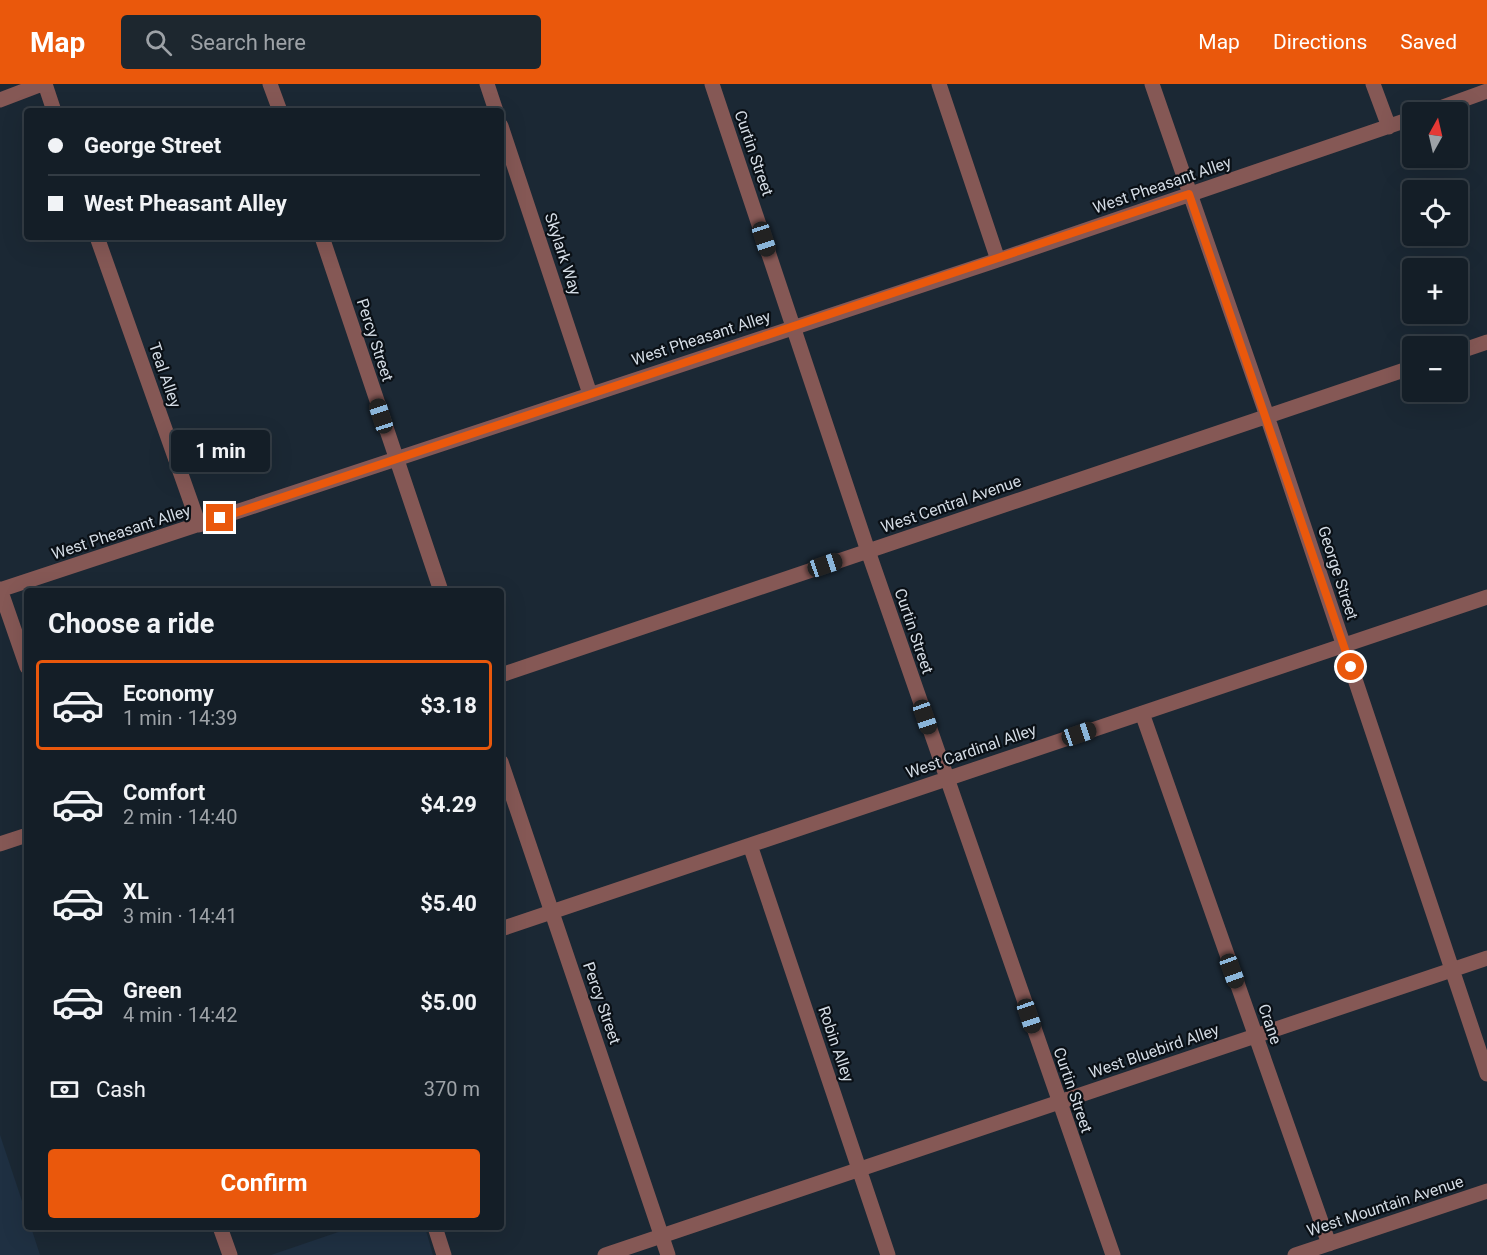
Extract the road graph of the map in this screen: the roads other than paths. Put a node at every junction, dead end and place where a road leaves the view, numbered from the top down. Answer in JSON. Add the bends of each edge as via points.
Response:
{"nodes":[{"id":1,"x":44,"y":84,"type":"edge"},
{"id":2,"x":270,"y":84,"type":"edge"},
{"id":3,"x":487,"y":84,"type":"edge"},
{"id":4,"x":712,"y":84,"type":"edge"},
{"id":5,"x":939,"y":84,"type":"edge"},
{"id":6,"x":1152,"y":84,"type":"edge"},
{"id":7,"x":1373,"y":84,"type":"edge"},
{"id":8,"x":1487,"y":91,"type":"edge"},
{"id":9,"x":0,"y":100,"type":"edge"},
{"id":10,"x":1457,"y":102,"type":"edge"},
{"id":11,"x":53,"y":108,"type":"edge"},
{"id":12,"x":279,"y":108,"type":"edge"},
{"id":13,"x":495,"y":108,"type":"edge"},
{"id":14,"x":1402,"y":122,"type":"edge"},
{"id":15,"x":1389,"y":127,"type":"junction"},
{"id":16,"x":504,"y":135,"type":"edge"},
{"id":17,"x":1189,"y":194,"type":"junction"},
{"id":18,"x":98,"y":240,"type":"edge"},
{"id":19,"x":323,"y":240,"type":"edge"},
{"id":20,"x":998,"y":260,"type":"junction"},
{"id":21,"x":793,"y":327,"type":"junction"},
{"id":22,"x":1487,"y":342,"type":"edge"},
{"id":23,"x":1468,"y":349,"type":"edge"},
{"id":24,"x":1402,"y":371,"type":"edge"},
{"id":25,"x":590,"y":394,"type":"junction"},
{"id":26,"x":1267,"y":416,"type":"junction"},
{"id":27,"x":395,"y":460,"type":"junction"},
{"id":28,"x":199,"y":525,"type":"junction"},
{"id":29,"x":868,"y":551,"type":"junction"},
{"id":30,"x":440,"y":588,"type":"edge"},
{"id":31,"x":0,"y":590,"type":"edge"},
{"id":32,"x":1487,"y":597,"type":"edge"},
{"id":33,"x":1343,"y":645,"type":"junction"},
{"id":34,"x":24,"y":658,"type":"edge"},
{"id":35,"x":504,"y":674,"type":"edge"},
{"id":36,"x":1142,"y":713,"type":"junction"},
{"id":37,"x":504,"y":771,"type":"edge"},
{"id":38,"x":946,"y":779,"type":"junction"},
{"id":39,"x":24,"y":836,"type":"edge"},
{"id":40,"x":0,"y":844,"type":"edge"},
{"id":41,"x":750,"y":845,"type":"junction"},
{"id":42,"x":552,"y":912,"type":"junction"},
{"id":43,"x":504,"y":928,"type":"edge"},
{"id":44,"x":1487,"y":958,"type":"edge"},
{"id":45,"x":1452,"y":969,"type":"junction"},
{"id":46,"x":1255,"y":1036,"type":"junction"},
{"id":47,"x":1487,"y":1074,"type":"edge"},
{"id":48,"x":1058,"y":1102,"type":"junction"},
{"id":49,"x":859,"y":1169,"type":"junction"},
{"id":50,"x":1487,"y":1191,"type":"edge"},
{"id":51,"x":221,"y":1230,"type":"edge"},
{"id":52,"x":436,"y":1230,"type":"edge"},
{"id":53,"x":662,"y":1236,"type":"junction"},
{"id":54,"x":1329,"y":1244,"type":"junction"},
{"id":55,"x":230,"y":1255,"type":"edge"},
{"id":56,"x":444,"y":1255,"type":"edge"},
{"id":57,"x":605,"y":1255,"type":"edge"},
{"id":58,"x":668,"y":1255,"type":"edge"},
{"id":59,"x":888,"y":1255,"type":"edge"},
{"id":60,"x":1113,"y":1255,"type":"edge"},
{"id":61,"x":1295,"y":1255,"type":"edge"}],
"edges":[{"from":1,"to":9,"type":"street"},
{"from":1,"to":11,"type":"street"},
{"from":2,"to":12,"type":"street"},
{"from":3,"to":13,"type":"street"},
{"from":4,"to":21,"type":"street","name":"Curtin Street"},
{"from":5,"to":20,"type":"street"},
{"from":6,"to":17,"type":"street","name":"George Street"},
{"from":7,"to":15,"type":"street"},
{"from":8,"to":10,"type":"street"},
{"from":14,"to":15,"type":"street","name":"West Pheasant Alley"},
{"from":15,"to":17,"type":"street","name":"West Pheasant Alley"},
{"from":16,"to":25,"type":"street","name":"Skylark Way"},
{"from":17,"to":20,"type":"street","name":"West Pheasant Alley"},
{"from":17,"to":26,"type":"street","name":"George Street"},
{"from":18,"to":28,"type":"street","name":"Teal Alley"},
{"from":19,"to":27,"type":"street","name":"Percy Street"},
{"from":20,"to":21,"type":"street","name":"West Pheasant Alley"},
{"from":21,"to":25,"type":"street","name":"West Pheasant Alley"},
{"from":21,"to":29,"type":"street","name":"Curtin Street"},
{"from":22,"to":23,"type":"street"},
{"from":24,"to":26,"type":"street","name":"West Central Avenue"},
{"from":25,"to":27,"type":"street","name":"West Pheasant Alley"},
{"from":26,"to":29,"type":"street","name":"West Central Avenue"},
{"from":26,"to":33,"type":"street","name":"George Street"},
{"from":27,"to":28,"type":"street","name":"West Pheasant Alley"},
{"from":27,"to":30,"type":"street","name":"Percy Street"},
{"from":28,"to":31,"type":"street","name":"West Pheasant Alley"},
{"from":29,"to":35,"type":"street","name":"West Central Avenue"},
{"from":29,"to":38,"type":"street","name":"Curtin Street"},
{"from":31,"to":34,"type":"street"},
{"from":32,"to":33,"type":"street","name":"West Cardinal Alley"},
{"from":33,"to":36,"type":"street","name":"West Cardinal Alley"},
{"from":33,"to":45,"type":"street","name":"George Street"},
{"from":36,"to":38,"type":"street","name":"West Cardinal Alley"},
{"from":36,"to":46,"type":"street","name":"Crane"},
{"from":37,"to":42,"type":"street","name":"Percy Street"},
{"from":38,"to":41,"type":"street","name":"West Cardinal Alley"},
{"from":38,"to":48,"type":"street","name":"Curtin Street"},
{"from":39,"to":40,"type":"street"},
{"from":41,"to":42,"type":"street","name":"West Cardinal Alley"},
{"from":41,"to":49,"type":"street","name":"Robin Alley"},
{"from":42,"to":43,"type":"street","name":"West Cardinal Alley"},
{"from":42,"to":53,"type":"street","name":"Percy Street"},
{"from":44,"to":45,"type":"street","name":"West Bluebird Alley"},
{"from":45,"to":46,"type":"street","name":"West Bluebird Alley"},
{"from":45,"to":47,"type":"street","name":"George Street"},
{"from":46,"to":48,"type":"street","name":"West Bluebird Alley"},
{"from":46,"to":54,"type":"street","name":"Crane"},
{"from":48,"to":49,"type":"street","name":"West Bluebird Alley"},
{"from":48,"to":60,"type":"street","name":"Curtin Street"},
{"from":49,"to":53,"type":"street","name":"West Bluebird Alley"},
{"from":49,"to":59,"type":"street","name":"Robin Alley"},
{"from":50,"to":54,"type":"street","name":"West Mountain Avenue"},
{"from":51,"to":55,"type":"street"},
{"from":52,"to":56,"type":"street"},
{"from":53,"to":57,"type":"street","name":"West Bluebird Alley"},
{"from":53,"to":58,"type":"street","name":"Percy Street"},
{"from":54,"to":61,"type":"street","name":"West Mountain Avenue"}]}
